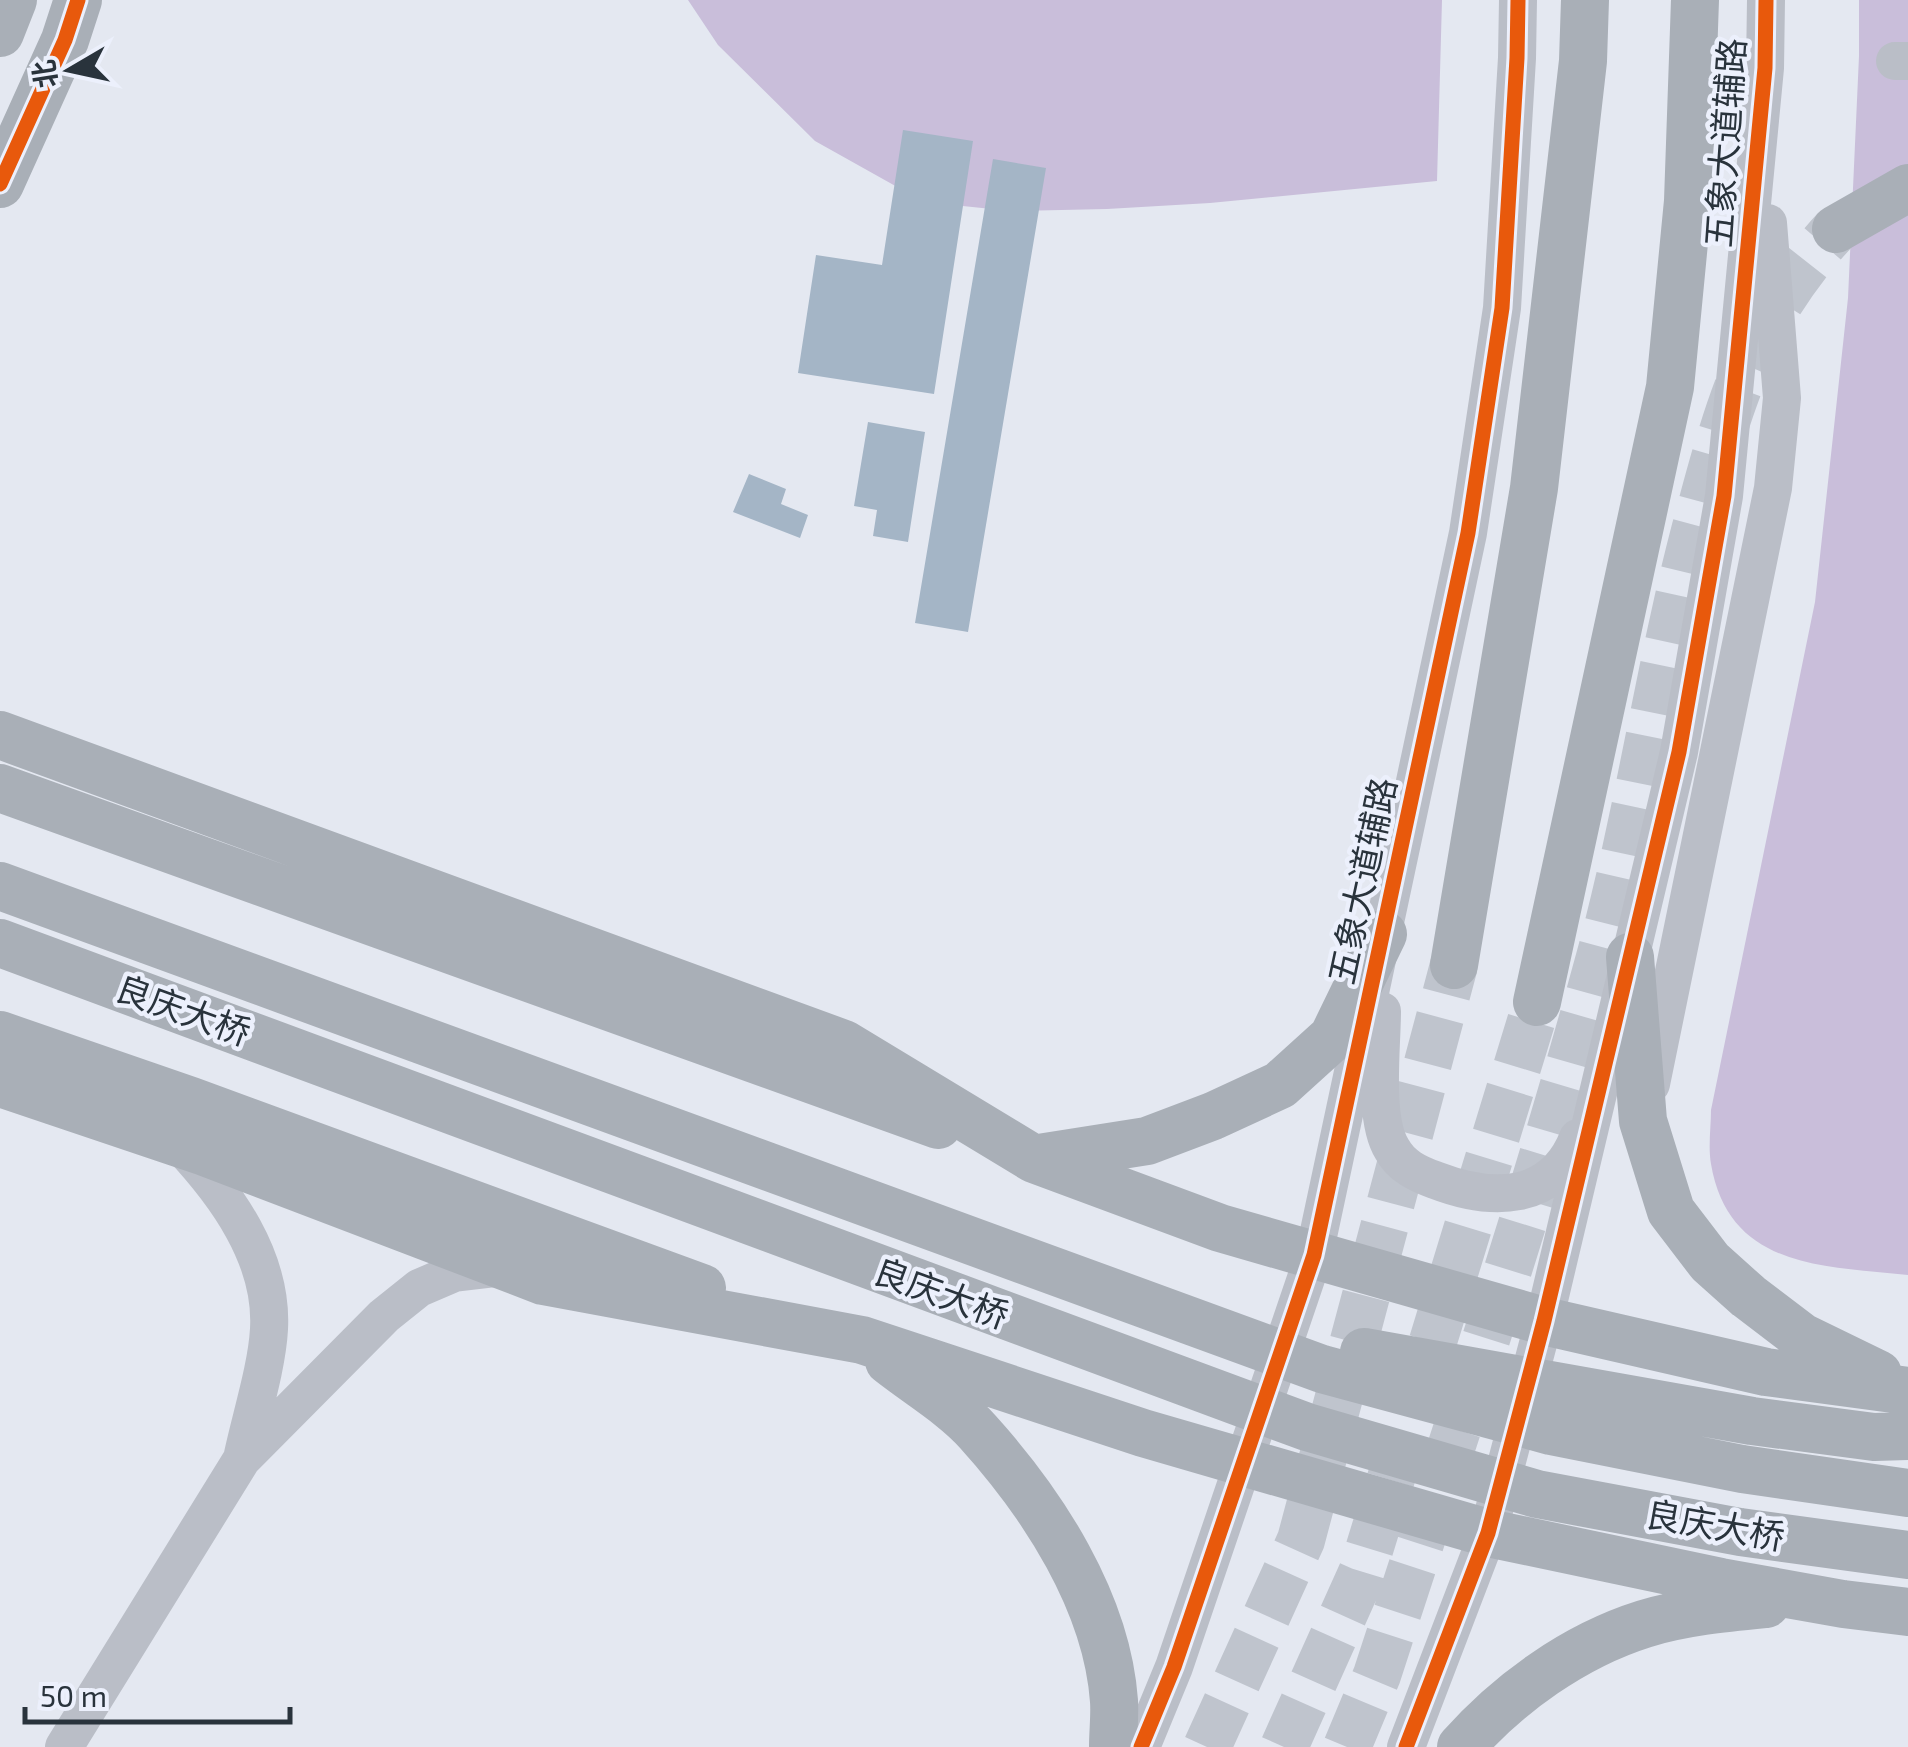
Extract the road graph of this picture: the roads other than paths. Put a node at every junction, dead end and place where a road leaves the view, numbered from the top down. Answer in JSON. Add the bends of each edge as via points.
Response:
{"nodes":[{"id":1,"x":13,"y":0,"type":"edge"},
{"id":2,"x":78,"y":0,"type":"edge"},
{"id":3,"x":1518,"y":0,"type":"edge"},
{"id":4,"x":1585,"y":0,"type":"edge"},
{"id":5,"x":1695,"y":0,"type":"edge"},
{"id":6,"x":1766,"y":0,"type":"edge"},
{"id":7,"x":0,"y":34,"type":"edge"},
{"id":8,"x":1760,"y":122,"type":"junction"},
{"id":9,"x":0,"y":184,"type":"edge"},
{"id":10,"x":1908,"y":188,"type":"edge"},
{"id":11,"x":1836,"y":229,"type":"tunnel mouth"},
{"id":12,"x":0,"y":718,"type":"edge"},
{"id":13,"x":0,"y":735,"type":"edge"},
{"id":14,"x":53,"y":756,"type":"junction"},
{"id":15,"x":0,"y":788,"type":"edge"},
{"id":16,"x":0,"y":886,"type":"edge"},
{"id":17,"x":1382,"y":934,"type":"junction"},
{"id":18,"x":0,"y":942,"type":"edge"},
{"id":19,"x":1630,"y":957,"type":"junction"},
{"id":20,"x":1454,"y":965,"type":"tunnel mouth"},
{"id":21,"x":1537,"y":1002,"type":"tunnel mouth"},
{"id":22,"x":0,"y":1035,"type":"edge"},
{"id":23,"x":1601,"y":1080,"type":"junction"},
{"id":24,"x":0,"y":1082,"type":"edge"},
{"id":25,"x":1643,"y":1121,"type":"junction"},
{"id":26,"x":185,"y":1122,"type":"junction"},
{"id":27,"x":1034,"y":1159,"type":"junction"},
{"id":28,"x":1314,"y":1254,"type":"junction"},
{"id":29,"x":506,"y":1267,"type":"junction"},
{"id":30,"x":1189,"y":1320,"type":"junction"},
{"id":31,"x":1544,"y":1321,"type":"junction"},
{"id":32,"x":862,"y":1340,"type":"junction"},
{"id":33,"x":1908,"y":1390,"type":"edge"},
{"id":34,"x":1908,"y":1436,"type":"edge"},
{"id":35,"x":242,"y":1459,"type":"junction"},
{"id":36,"x":1245,"y":1462,"type":"junction"},
{"id":37,"x":1908,"y":1493,"type":"edge"},
{"id":38,"x":1488,"y":1533,"type":"junction"},
{"id":39,"x":1908,"y":1555,"type":"edge"},
{"id":40,"x":1813,"y":1599,"type":"junction"},
{"id":41,"x":1908,"y":1612,"type":"edge"},
{"id":42,"x":64,"y":1747,"type":"edge"},
{"id":43,"x":1113,"y":1747,"type":"edge"},
{"id":44,"x":1141,"y":1747,"type":"edge"},
{"id":45,"x":1406,"y":1747,"type":"edge"},
{"id":46,"x":1460,"y":1747,"type":"edge"}],
"edges":[{"from":1,"to":7,"type":"main road"},
{"from":2,"to":9,"type":"main road"},
{"from":3,"to":17,"type":"street","name":"五象大道辅路","via":[[1502,308],[1468,534]]},
{"from":4,"to":20,"type":"main road","via":[[1584,61],[1534,488]]},
{"from":5,"to":21,"type":"main road","via":[[1688,200],[1670,388]]},
{"from":6,"to":8,"type":"street","name":"五象大道辅路"},
{"from":8,"to":19,"type":"street","name":"五象大道辅路","via":[[1724,496],[1679,752]]},
{"from":8,"to":25,"type":"street","via":[[1782,398],[1773,488]]},
{"from":10,"to":11,"type":"main road"},
{"from":12,"to":14,"type":"main road"},
{"from":13,"to":14,"type":"main road"},
{"from":14,"to":27,"type":"main road","via":[[844,1044]]},
{"from":15,"to":27,"type":"main road"},
{"from":16,"to":30,"type":"main road","name":"良庆大桥"},
{"from":17,"to":23,"type":"street","via":[[1382,1115],[1391,1149],[1413,1172],[1490,1194],[1550,1179],[1570,1160]]},
{"from":17,"to":27,"type":"main road","via":[[1332,1037],[1280,1085],[1146,1140]]},
{"from":17,"to":28,"type":"street","name":"五象大道辅路"},
{"from":18,"to":39,"type":"main road","name":"良庆大桥","via":[[1307,1427],[1537,1494]]},
{"from":19,"to":23,"type":"street","name":"五象大道辅路"},
{"from":19,"to":25,"type":"main road"},
{"from":22,"to":26,"type":"main road"},
{"from":23,"to":31,"type":"street","name":"五象大道辅路"},
{"from":24,"to":26,"type":"main road"},
{"from":25,"to":33,"type":"main road","via":[[1671,1211],[1710,1262],[1802,1337]]},
{"from":26,"to":29,"type":"main road"},
{"from":26,"to":32,"type":"main road"},
{"from":26,"to":35,"type":"street","via":[[267,1286],[269,1330]]},
{"from":27,"to":28,"type":"main road","via":[[1220,1228]]},
{"from":28,"to":31,"type":"main road"},
{"from":28,"to":36,"type":"street","name":"五象大道辅路"},
{"from":29,"to":32,"type":"main road","via":[[543,1281]]},
{"from":29,"to":35,"type":"street","via":[[454,1273],[419,1288]]},
{"from":30,"to":34,"type":"main road","via":[[1752,1421]]},
{"from":30,"to":37,"type":"main road","name":"良庆大桥","via":[[1322,1369],[1551,1431]]},
{"from":31,"to":33,"type":"main road","via":[[1766,1372]]},
{"from":31,"to":38,"type":"street","name":"五象大道辅路"},
{"from":32,"to":36,"type":"main road"},
{"from":32,"to":43,"type":"main road","via":[[976,1430],[1066,1553],[1100,1630],[1114,1699]]},
{"from":35,"to":42,"type":"street"},
{"from":36,"to":38,"type":"main road"},
{"from":36,"to":44,"type":"street","name":"五象大道辅路"},
{"from":38,"to":40,"type":"main road"},
{"from":38,"to":45,"type":"street","name":"五象大道辅路"},
{"from":40,"to":41,"type":"main road"},
{"from":40,"to":46,"type":"main road","via":[[1706,1610],[1643,1625],[1535,1680]]}]}
